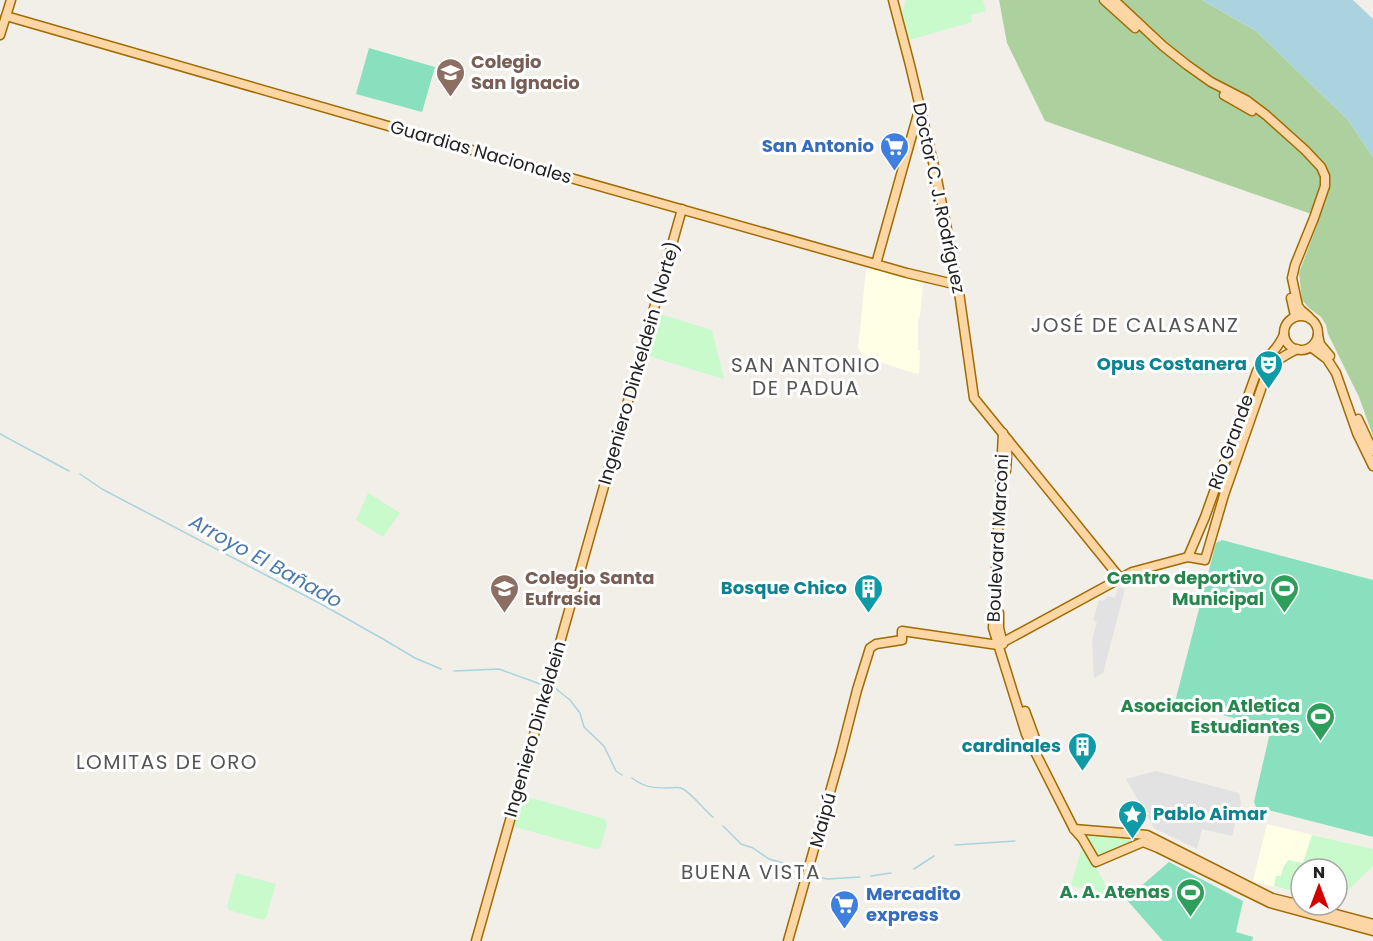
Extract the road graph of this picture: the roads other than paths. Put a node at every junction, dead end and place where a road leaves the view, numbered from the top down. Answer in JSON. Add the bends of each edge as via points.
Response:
{"nodes":[{"id":1,"x":11,"y":0,"type":"edge"},
{"id":2,"x":1104,"y":0,"type":"edge"},
{"id":3,"x":1114,"y":0,"type":"edge"},
{"id":4,"x":894,"y":1,"type":"edge"},
{"id":5,"x":6,"y":16,"type":"junction"},
{"id":6,"x":0,"y":35,"type":"edge"},
{"id":7,"x":920,"y":107,"type":"junction"},
{"id":8,"x":682,"y":209,"type":"junction"},
{"id":9,"x":876,"y":264,"type":"junction"},
{"id":10,"x":958,"y":285,"type":"junction"},
{"id":11,"x":1295,"y":316,"type":"junction"},
{"id":12,"x":1309,"y":317,"type":"junction"},
{"id":13,"x":1284,"y":334,"type":"junction"},
{"id":14,"x":1318,"y":335,"type":"junction"},
{"id":15,"x":1311,"y":346,"type":"junction"},
{"id":16,"x":1298,"y":349,"type":"junction"},
{"id":17,"x":1006,"y":437,"type":"junction"},
{"id":18,"x":1373,"y":451,"type":"edge"},
{"id":19,"x":1373,"y":466,"type":"edge"},
{"id":20,"x":596,"y":517,"type":"joint"},
{"id":21,"x":1188,"y":556,"type":"junction"},
{"id":22,"x":1120,"y":578,"type":"junction"},
{"id":23,"x":1000,"y":644,"type":"junction"},
{"id":24,"x":1079,"y":832,"type":"junction"},
{"id":25,"x":1289,"y":902,"type":"edge"},
{"id":26,"x":1346,"y":917,"type":"edge"},
{"id":27,"x":1373,"y":924,"type":"edge"},
{"id":28,"x":1373,"y":931,"type":"edge"},
{"id":29,"x":476,"y":941,"type":"edge"},
{"id":30,"x":788,"y":941,"type":"edge"}],
"edges":[{"from":1,"to":5,"type":"main road"},
{"from":2,"to":11,"type":"main road","via":[[1184,70],[1261,118],[1320,174],[1318,195],[1290,264],[1289,285]]},
{"from":3,"to":12,"type":"main road","via":[[1187,65],[1266,115],[1321,167],[1325,186],[1293,272],[1298,306]]},
{"from":4,"to":7,"type":"main road","name":"Doctor C. J. Rodríguez"},
{"from":5,"to":6,"type":"main road"},
{"from":5,"to":8,"type":"main road","name":"Guardias Nacionales"},
{"from":7,"to":9,"type":"main road"},
{"from":7,"to":10,"type":"main road","name":"Doctor C. J. Rodríguez"},
{"from":8,"to":9,"type":"main road","name":"Guardias Nacionales"},
{"from":8,"to":20,"type":"main road","name":"Ingeniero Dinkeldein (Norte)"},
{"from":9,"to":10,"type":"main road","name":"Guardias Nacionales"},
{"from":10,"to":17,"type":"main road","name":"Doctor C. J. Rodríguez","via":[[974,398]]},
{"from":11,"to":12,"type":"main road"},
{"from":11,"to":13,"type":"main road"},
{"from":12,"to":14,"type":"main road","via":[[1316,323]]},
{"from":13,"to":16,"type":"main road","via":[[1288,344]]},
{"from":13,"to":21,"type":"main road","name":"Río Grande","via":[[1257,371]]},
{"from":14,"to":15,"type":"main road"},
{"from":14,"to":18,"type":"main road","via":[[1320,344],[1342,370]]},
{"from":15,"to":16,"type":"main road"},
{"from":15,"to":19,"type":"main road","via":[[1336,372]]},
{"from":16,"to":21,"type":"main road","name":"Río Grande","via":[[1272,364],[1266,375],[1205,560]]},
{"from":17,"to":22,"type":"main road"},
{"from":17,"to":23,"type":"main road","name":"Boulevard Marconi","via":[[992,620]]},
{"from":20,"to":29,"type":"main road","name":"Ingeniero Dinkeldein"},
{"from":21,"to":22,"type":"main road"},
{"from":22,"to":23,"type":"main road"},
{"from":23,"to":24,"type":"main road","name":"Boulevard Marconi","via":[[1026,734]]},
{"from":23,"to":30,"type":"main road","name":"Maipú","via":[[902,636],[870,648]]},
{"from":24,"to":25,"type":"main road","via":[[1147,835],[1272,898]]},
{"from":24,"to":28,"type":"main road","name":"Boulevard Marconi","via":[[1096,862],[1143,842],[1270,903]]},
{"from":26,"to":27,"type":"main road"}]}
